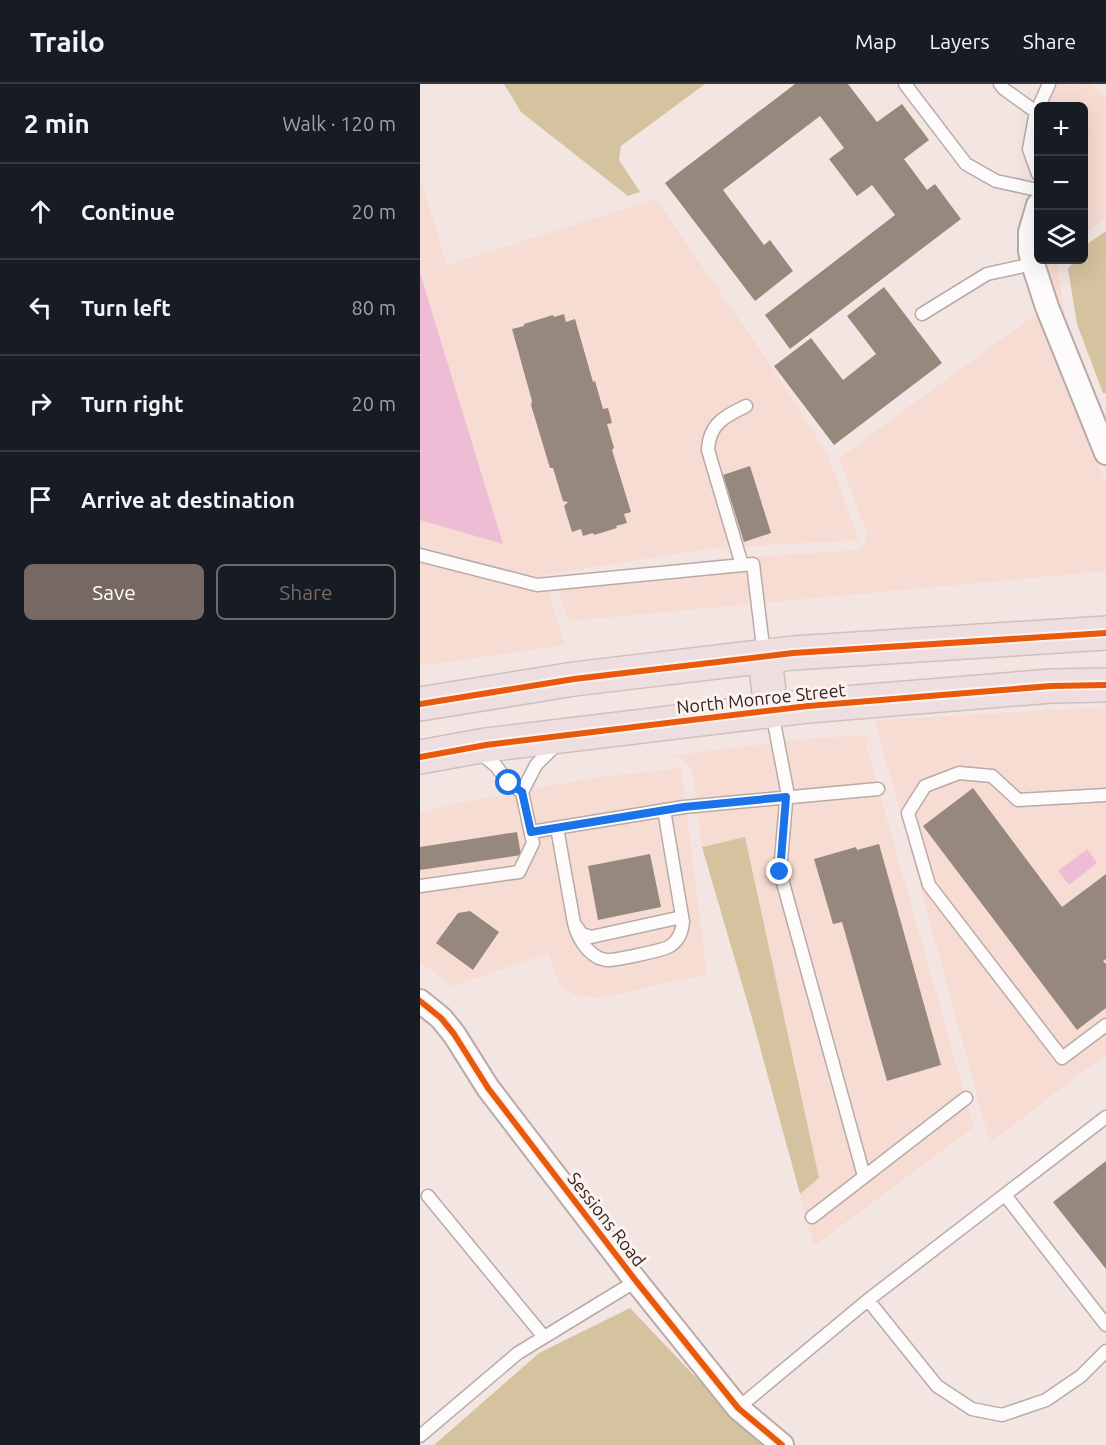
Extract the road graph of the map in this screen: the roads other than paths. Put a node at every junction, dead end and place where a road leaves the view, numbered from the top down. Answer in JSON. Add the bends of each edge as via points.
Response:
{"nodes":[{"id":1,"x":905,"y":84,"type":"edge"},
{"id":2,"x":1000,"y":84,"type":"edge"},
{"id":3,"x":1049,"y":84,"type":"edge"},
{"id":4,"x":1041,"y":102,"type":"edge"},
{"id":5,"x":1034,"y":106,"type":"edge"},
{"id":6,"x":1034,"y":126,"type":"edge"},
{"id":7,"x":1034,"y":163,"type":"edge"},
{"id":8,"x":1034,"y":189,"type":"edge"},
{"id":9,"x":1037,"y":210,"type":"edge"},
{"id":10,"x":1033,"y":264,"type":"junction"},
{"id":11,"x":922,"y":314,"type":"dead end"},
{"id":12,"x":746,"y":406,"type":"dead end"},
{"id":13,"x":1106,"y":453,"type":"edge"},
{"id":14,"x":420,"y":555,"type":"edge"},
{"id":15,"x":742,"y":565,"type":"junction"},
{"id":16,"x":1106,"y":633,"type":"edge"},
{"id":17,"x":765,"y":657,"type":"junction"},
{"id":18,"x":1106,"y":685,"type":"edge"},
{"id":19,"x":420,"y":704,"type":"edge"},
{"id":20,"x":771,"y":711,"type":"junction"},
{"id":21,"x":564,"y":736,"type":"junction"},
{"id":22,"x":473,"y":747,"type":"junction"},
{"id":23,"x":420,"y":757,"type":"edge"},
{"id":24,"x":878,"y":789,"type":"dead end"},
{"id":25,"x":522,"y":792,"type":"junction"},
{"id":26,"x":1106,"y":795,"type":"edge"},
{"id":27,"x":786,"y":797,"type":"junction"},
{"id":28,"x":664,"y":810,"type":"junction"},
{"id":29,"x":557,"y":828,"type":"junction"},
{"id":30,"x":531,"y":832,"type":"junction"},
{"id":31,"x":420,"y":886,"type":"edge"},
{"id":32,"x":682,"y":917,"type":"junction"},
{"id":33,"x":573,"y":923,"type":"junction"},
{"id":34,"x":420,"y":1001,"type":"edge"},
{"id":35,"x":1106,"y":1025,"type":"edge"},
{"id":36,"x":966,"y":1098,"type":"dead end"},
{"id":37,"x":1106,"y":1118,"type":"edge"},
{"id":38,"x":864,"y":1176,"type":"junction"},
{"id":39,"x":1005,"y":1195,"type":"junction"},
{"id":40,"x":428,"y":1196,"type":"dead end"},
{"id":41,"x":812,"y":1217,"type":"dead end"},
{"id":42,"x":636,"y":1281,"type":"junction"},
{"id":43,"x":868,"y":1300,"type":"junction"},
{"id":44,"x":1106,"y":1325,"type":"edge"},
{"id":45,"x":544,"y":1336,"type":"junction"},
{"id":46,"x":1106,"y":1351,"type":"edge"},
{"id":47,"x":738,"y":1408,"type":"junction"},
{"id":48,"x":420,"y":1436,"type":"edge"},
{"id":49,"x":782,"y":1445,"type":"edge"}],
"edges":[{"from":1,"to":8,"type":"lane","via":[[966,164],[996,181]]},
{"from":2,"to":5,"type":"lane"},
{"from":3,"to":4,"type":"lane"},
{"from":6,"to":7,"type":"lane","via":[[1029,149]]},
{"from":9,"to":10,"type":"street","via":[[1030,232]]},
{"from":10,"to":11,"type":"lane","via":[[987,274]]},
{"from":10,"to":13,"type":"street"},
{"from":12,"to":15,"type":"lane","via":[[726,416],[708,440]]},
{"from":14,"to":15,"type":"lane","via":[[537,585]]},
{"from":15,"to":17,"type":"lane","via":[[753,564]]},
{"from":16,"to":17,"type":"highway"},
{"from":17,"to":19,"type":"highway","via":[[574,679]]},
{"from":17,"to":20,"type":"highway"},
{"from":18,"to":20,"type":"highway","name":"North Monroe Street","via":[[1051,686]]},
{"from":20,"to":21,"type":"highway","name":"North Monroe Street"},
{"from":20,"to":27,"type":"lane"},
{"from":21,"to":22,"type":"highway","name":"North Monroe Street"},
{"from":21,"to":25,"type":"lane","via":[[536,765]]},
{"from":22,"to":23,"type":"highway","name":"North Monroe Street"},
{"from":22,"to":25,"type":"lane"},
{"from":24,"to":27,"type":"lane"},
{"from":25,"to":30,"type":"lane"},
{"from":26,"to":35,"type":"lane","via":[[1018,800],[992,776],[959,773],[925,786],[908,813],[929,885],[1062,1058]]},
{"from":27,"to":28,"type":"lane"},
{"from":27,"to":38,"type":"lane","via":[[780,872]]},
{"from":28,"to":29,"type":"lane"},
{"from":28,"to":32,"type":"lane"},
{"from":29,"to":30,"type":"lane"},
{"from":29,"to":33,"type":"lane"},
{"from":30,"to":31,"type":"lane","via":[[533,843],[519,872]]},
{"from":32,"to":33,"type":"lane","via":[[591,937],[582,934]]},
{"from":32,"to":33,"type":"lane","via":[[682,930],[668,948],[608,960],[585,947]]},
{"from":34,"to":42,"type":"street","name":"Sessions Road","via":[[454,1034],[488,1088]]},
{"from":36,"to":38,"type":"lane"},
{"from":37,"to":39,"type":"lane"},
{"from":38,"to":41,"type":"lane"},
{"from":39,"to":43,"type":"lane"},
{"from":39,"to":44,"type":"lane"},
{"from":40,"to":45,"type":"lane"},
{"from":42,"to":45,"type":"lane"},
{"from":42,"to":47,"type":"street","name":"Sessions Road"},
{"from":43,"to":46,"type":"lane","via":[[937,1386],[972,1409],[1002,1416],[1046,1400],[1081,1376]]},
{"from":43,"to":47,"type":"lane"},
{"from":45,"to":48,"type":"lane","via":[[518,1353]]},
{"from":47,"to":49,"type":"street","name":"Sessions Road"}]}
